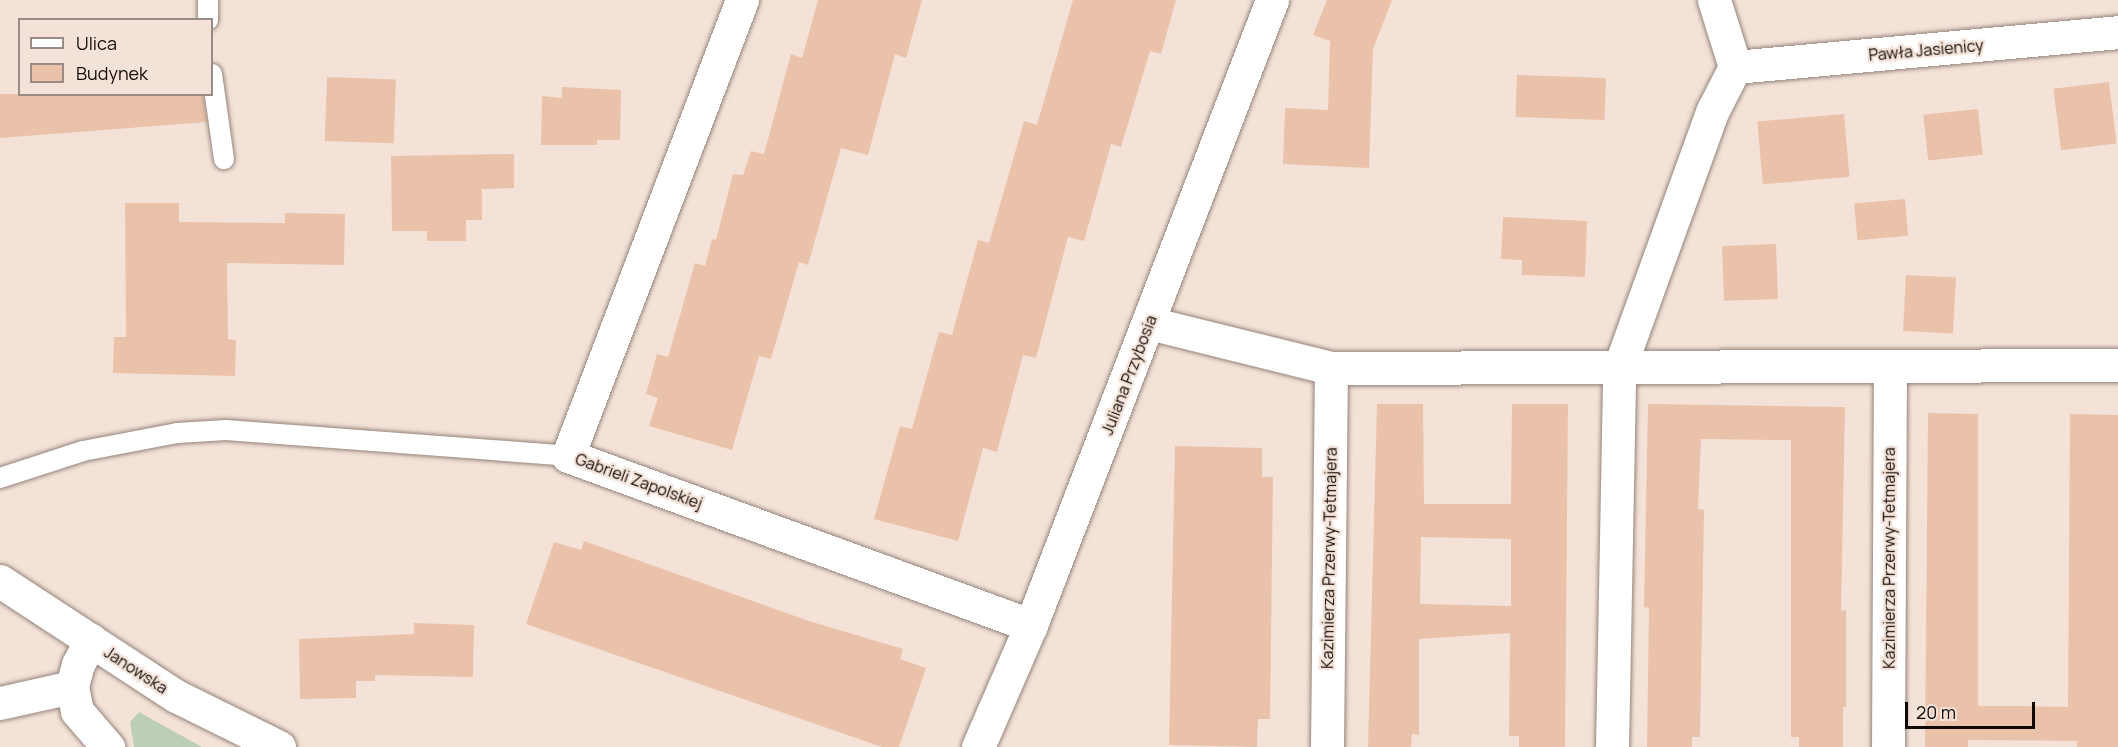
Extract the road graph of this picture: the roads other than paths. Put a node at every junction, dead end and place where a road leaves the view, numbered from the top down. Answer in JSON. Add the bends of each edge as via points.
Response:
{"nodes":[{"id":1,"x":208,"y":0,"type":"edge"},
{"id":2,"x":742,"y":0,"type":"edge"},
{"id":3,"x":1272,"y":0,"type":"edge"},
{"id":4,"x":1714,"y":0,"type":"edge"},
{"id":5,"x":208,"y":18,"type":"edge"},
{"id":6,"x":2118,"y":32,"type":"edge"},
{"id":7,"x":1735,"y":67,"type":"junction"},
{"id":8,"x":213,"y":81,"type":"edge"},
{"id":9,"x":224,"y":159,"type":"dead end"},
{"id":10,"x":1149,"y":323,"type":"junction"},
{"id":11,"x":2118,"y":365,"type":"edge"},
{"id":12,"x":1331,"y":368,"type":"junction"},
{"id":13,"x":1619,"y":369,"type":"junction"},
{"id":14,"x":1890,"y":369,"type":"junction"},
{"id":15,"x":568,"y":456,"type":"junction"},
{"id":16,"x":0,"y":478,"type":"edge"},
{"id":17,"x":0,"y":581,"type":"edge"},
{"id":18,"x":1031,"y":625,"type":"junction"},
{"id":19,"x":91,"y":640,"type":"junction"},
{"id":20,"x":72,"y":687,"type":"junction"},
{"id":21,"x":0,"y":703,"type":"edge"},
{"id":22,"x":108,"y":747,"type":"edge"},
{"id":23,"x":279,"y":747,"type":"edge"},
{"id":24,"x":978,"y":747,"type":"edge"},
{"id":25,"x":1327,"y":747,"type":"edge"},
{"id":26,"x":1612,"y":747,"type":"edge"},
{"id":27,"x":1888,"y":747,"type":"edge"}],
"edges":[{"from":1,"to":5,"type":"lane"},
{"from":2,"to":15,"type":"street","name":"Gabrieli Zapolskiej"},
{"from":3,"to":10,"type":"street","name":"Juliana Przybosia"},
{"from":4,"to":7,"type":"street"},
{"from":6,"to":7,"type":"street","name":"Pawła Jasienicy"},
{"from":7,"to":13,"type":"street","via":[[1713,110]]},
{"from":8,"to":9,"type":"lane"},
{"from":10,"to":12,"type":"street"},
{"from":10,"to":18,"type":"street","name":"Juliana Przybosia"},
{"from":11,"to":14,"type":"street"},
{"from":12,"to":13,"type":"street"},
{"from":12,"to":25,"type":"street","name":"Kazimierza Przerwy-Tetmajera"},
{"from":13,"to":14,"type":"street"},
{"from":13,"to":26,"type":"street"},
{"from":14,"to":27,"type":"street","name":"Kazimierza Przerwy-Tetmajera"},
{"from":15,"to":16,"type":"lane","via":[[226,430],[177,433],[83,452]]},
{"from":15,"to":18,"type":"street","name":"Gabrieli Zapolskiej"},
{"from":17,"to":19,"type":"street","name":"Janowska"},
{"from":18,"to":24,"type":"street","name":"Juliana Przybosia"},
{"from":19,"to":20,"type":"street","via":[[78,664]]},
{"from":19,"to":23,"type":"street","name":"Janowska","via":[[176,696]]},
{"from":20,"to":21,"type":"street"},
{"from":20,"to":22,"type":"street","via":[[77,711]]}]}
